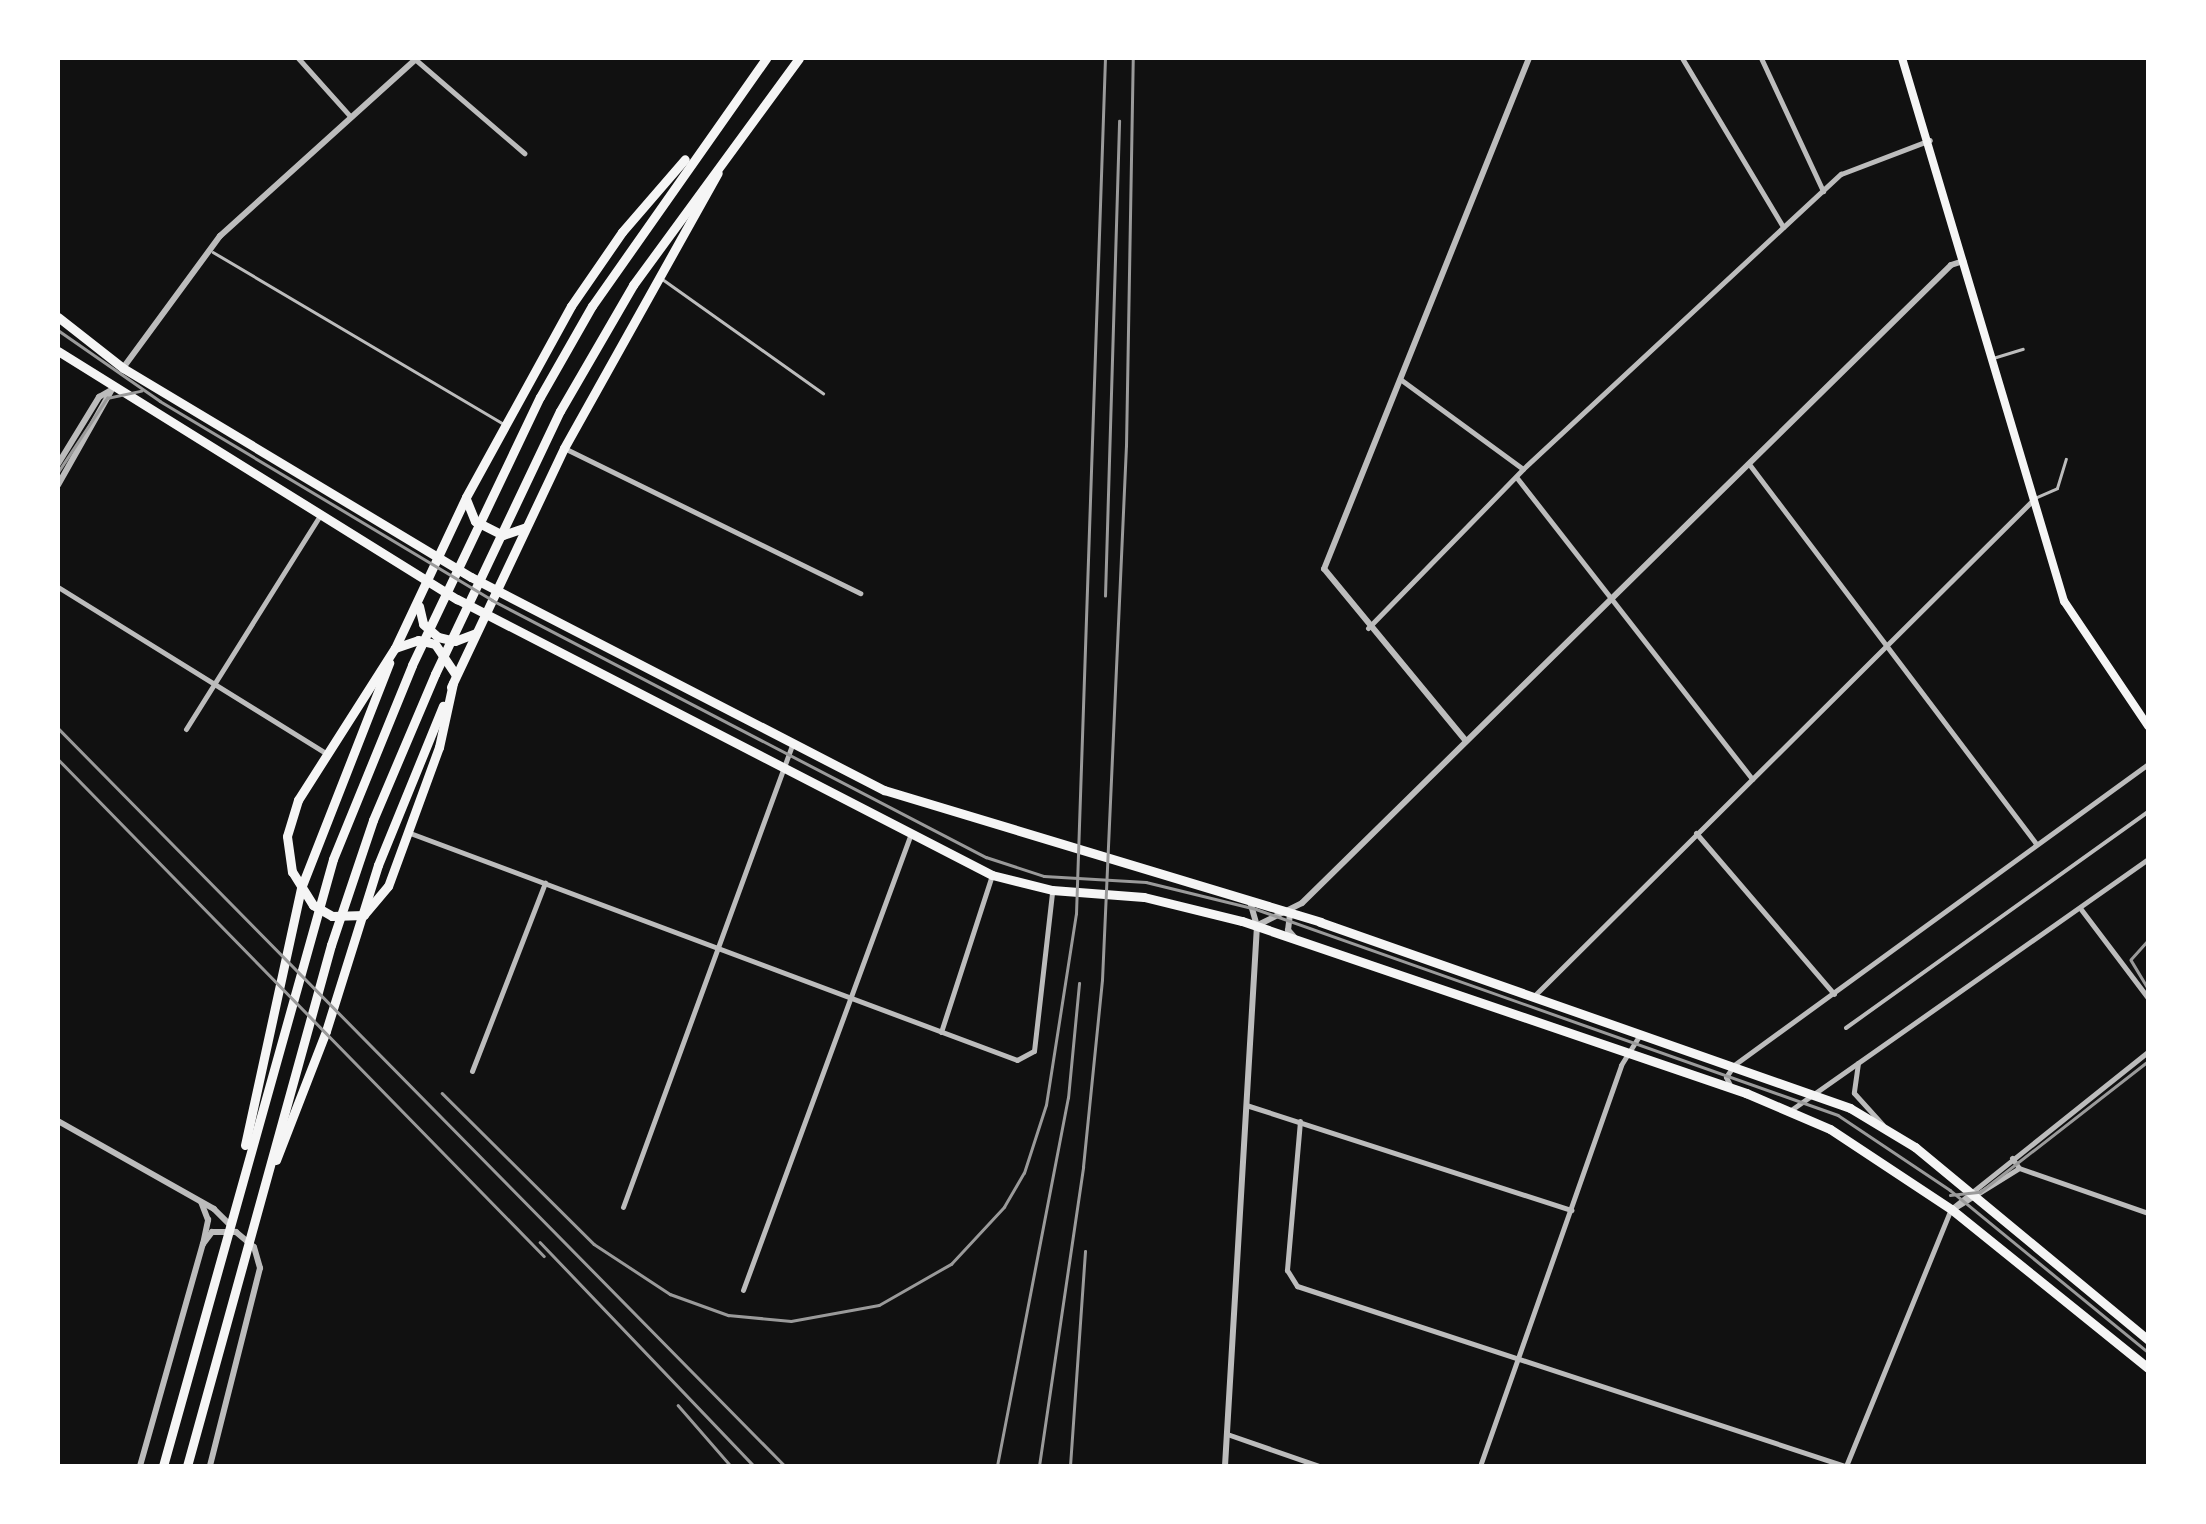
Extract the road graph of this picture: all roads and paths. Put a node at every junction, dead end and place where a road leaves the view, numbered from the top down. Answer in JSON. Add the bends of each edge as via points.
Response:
{"nodes":[{"id":1,"x":298,"y":58,"type":"edge"},
{"id":2,"x":416,"y":58,"type":"edge"},
{"id":3,"x":766,"y":58,"type":"edge"},
{"id":4,"x":798,"y":58,"type":"edge"},
{"id":5,"x":1529,"y":58,"type":"edge"},
{"id":6,"x":1682,"y":58,"type":"edge"},
{"id":7,"x":1761,"y":58,"type":"edge"},
{"id":8,"x":1902,"y":58,"type":"edge"},
{"id":9,"x":350,"y":116,"type":"junction"},
{"id":10,"x":704,"y":140,"type":"junction"},
{"id":11,"x":1930,"y":140,"type":"junction"},
{"id":12,"x":730,"y":150,"type":"junction"},
{"id":13,"x":524,"y":152,"type":"dead end"},
{"id":14,"x":1822,"y":190,"type":"junction"},
{"id":15,"x":1783,"y":227,"type":"junction"},
{"id":16,"x":208,"y":249,"type":"junction"},
{"id":17,"x":1963,"y":261,"type":"junction"},
{"id":18,"x":660,"y":277,"type":"junction"},
{"id":19,"x":58,"y":317,"type":"edge"},
{"id":20,"x":2023,"y":349,"type":"dead end"},
{"id":21,"x":58,"y":351,"type":"edge"},
{"id":22,"x":1992,"y":358,"type":"junction"},
{"id":23,"x":124,"y":368,"type":"junction"},
{"id":24,"x":1398,"y":378,"type":"junction"},
{"id":25,"x":112,"y":389,"type":"junction"},
{"id":26,"x":823,"y":394,"type":"dead end"},
{"id":27,"x":504,"y":424,"type":"junction"},
{"id":28,"x":564,"y":448,"type":"junction"},
{"id":29,"x":2066,"y":459,"type":"dead end"},
{"id":30,"x":58,"y":464,"type":"edge"},
{"id":31,"x":1748,"y":464,"type":"junction"},
{"id":32,"x":1522,"y":469,"type":"junction"},
{"id":33,"x":1517,"y":478,"type":"junction"},
{"id":34,"x":58,"y":485,"type":"edge"},
{"id":35,"x":466,"y":497,"type":"junction"},
{"id":36,"x":2034,"y":499,"type":"junction"},
{"id":37,"x":319,"y":517,"type":"junction"},
{"id":38,"x":527,"y":526,"type":"junction"},
{"id":39,"x":452,"y":529,"type":"junction"},
{"id":40,"x":439,"y":558,"type":"junction"},
{"id":41,"x":510,"y":562,"type":"junction"},
{"id":42,"x":429,"y":582,"type":"junction"},
{"id":43,"x":58,"y":587,"type":"edge"},
{"id":44,"x":497,"y":590,"type":"junction"},
{"id":45,"x":860,"y":594,"type":"dead end"},
{"id":46,"x":1611,"y":599,"type":"junction"},
{"id":47,"x":418,"y":604,"type":"junction"},
{"id":48,"x":486,"y":614,"type":"junction"},
{"id":49,"x":1368,"y":628,"type":"junction"},
{"id":50,"x":476,"y":632,"type":"junction"},
{"id":51,"x":1886,"y":646,"type":"junction"},
{"id":52,"x":394,"y":650,"type":"junction"},
{"id":53,"x":454,"y":679,"type":"junction"},
{"id":54,"x":215,"y":687,"type":"junction"},
{"id":55,"x":2148,"y":726,"type":"edge"},
{"id":56,"x":186,"y":730,"type":"dead end"},
{"id":57,"x":1466,"y":742,"type":"junction"},
{"id":58,"x":793,"y":744,"type":"junction"},
{"id":59,"x":327,"y":754,"type":"junction"},
{"id":60,"x":2148,"y":764,"type":"edge"},
{"id":61,"x":783,"y":768,"type":"junction"},
{"id":62,"x":1752,"y":778,"type":"junction"},
{"id":63,"x":2148,"y":812,"type":"edge"},
{"id":64,"x":407,"y":832,"type":"junction"},
{"id":65,"x":1696,"y":834,"type":"junction"},
{"id":66,"x":910,"y":835,"type":"junction"},
{"id":67,"x":2036,"y":844,"type":"junction"},
{"id":68,"x":2148,"y":859,"type":"edge"},
{"id":69,"x":992,"y":876,"type":"junction"},
{"id":70,"x":546,"y":882,"type":"junction"},
{"id":71,"x":1052,"y":890,"type":"junction"},
{"id":72,"x":1250,"y":900,"type":"junction"},
{"id":73,"x":2080,"y":908,"type":"junction"},
{"id":74,"x":1291,"y":912,"type":"junction"},
{"id":75,"x":1257,"y":926,"type":"junction"},
{"id":76,"x":1295,"y":939,"type":"junction"},
{"id":77,"x":718,"y":946,"type":"junction"},
{"id":78,"x":1536,"y":994,"type":"junction"},
{"id":79,"x":1834,"y":994,"type":"junction"},
{"id":80,"x":850,"y":996,"type":"junction"},
{"id":81,"x":2148,"y":998,"type":"edge"},
{"id":82,"x":1846,"y":1028,"type":"dead end"},
{"id":83,"x":941,"y":1032,"type":"junction"},
{"id":84,"x":1652,"y":1036,"type":"junction"},
{"id":85,"x":1626,"y":1052,"type":"junction"},
{"id":86,"x":2148,"y":1052,"type":"edge"},
{"id":87,"x":1860,"y":1061,"type":"junction"},
{"id":88,"x":1734,"y":1065,"type":"junction"},
{"id":89,"x":472,"y":1071,"type":"dead end"},
{"id":90,"x":1733,"y":1089,"type":"junction"},
{"id":91,"x":1814,"y":1094,"type":"junction"},
{"id":92,"x":1246,"y":1105,"type":"junction"},
{"id":93,"x":1789,"y":1112,"type":"junction"},
{"id":94,"x":1300,"y":1120,"type":"junction"},
{"id":95,"x":58,"y":1121,"type":"edge"},
{"id":96,"x":1884,"y":1125,"type":"junction"},
{"id":97,"x":2012,"y":1158,"type":"junction"},
{"id":98,"x":2019,"y":1168,"type":"junction"},
{"id":99,"x":1973,"y":1195,"type":"junction"},
{"id":100,"x":236,"y":1197,"type":"junction"},
{"id":101,"x":260,"y":1200,"type":"junction"},
{"id":102,"x":201,"y":1202,"type":"junction"},
{"id":103,"x":623,"y":1207,"type":"dead end"},
{"id":104,"x":1951,"y":1209,"type":"junction"},
{"id":105,"x":1570,"y":1210,"type":"junction"},
{"id":106,"x":2148,"y":1214,"type":"edge"},
{"id":107,"x":236,"y":1232,"type":"junction"},
{"id":108,"x":203,"y":1244,"type":"junction"},
{"id":109,"x":743,"y":1290,"type":"dead end"},
{"id":110,"x":2148,"y":1340,"type":"edge"},
{"id":111,"x":1519,"y":1356,"type":"junction"},
{"id":112,"x":2148,"y":1368,"type":"edge"},
{"id":113,"x":1226,"y":1434,"type":"junction"},
{"id":114,"x":140,"y":1466,"type":"edge"},
{"id":115,"x":163,"y":1466,"type":"edge"},
{"id":116,"x":188,"y":1466,"type":"edge"},
{"id":117,"x":210,"y":1466,"type":"edge"},
{"id":118,"x":1225,"y":1466,"type":"edge"},
{"id":119,"x":1319,"y":1466,"type":"edge"},
{"id":120,"x":1480,"y":1466,"type":"edge"},
{"id":121,"x":1845,"y":1466,"type":"edge"}],
"edges":[{"from":1,"to":9,"type":"street"},
{"from":2,"to":9,"type":"street"},
{"from":2,"to":13,"type":"street"},
{"from":3,"to":10,"type":"main road"},
{"from":4,"to":12,"type":"main road"},
{"from":5,"to":24,"type":"street"},
{"from":6,"to":15,"type":"street"},
{"from":7,"to":14,"type":"street"},
{"from":8,"to":11,"type":"main road"},
{"from":9,"to":16,"type":"street"},
{"from":10,"to":27,"type":"main road","via":[[598,264]]},
{"from":10,"to":100,"type":"main road","via":[[540,397],[412,665],[333,859]]},
{"from":11,"to":14,"type":"street","via":[[1845,170]]},
{"from":11,"to":17,"type":"main road"},
{"from":12,"to":18,"type":"main road"},
{"from":12,"to":101,"type":"main road","via":[[674,223],[560,411],[420,710],[346,899]]},
{"from":14,"to":15,"type":"street"},
{"from":15,"to":32,"type":"street"},
{"from":16,"to":23,"type":"street"},
{"from":16,"to":27,"type":"lane"},
{"from":17,"to":22,"type":"main road"},
{"from":17,"to":31,"type":"street","via":[[1951,265]]},
{"from":18,"to":26,"type":"lane"},
{"from":18,"to":28,"type":"main road"},
{"from":19,"to":23,"type":"main road"},
{"from":20,"to":22,"type":"lane"},
{"from":21,"to":25,"type":"main road"},
{"from":22,"to":36,"type":"main road"},
{"from":23,"to":25,"type":"main road"},
{"from":23,"to":40,"type":"main road"},
{"from":24,"to":32,"type":"street"},
{"from":24,"to":49,"type":"street","via":[[1324,569]]},
{"from":25,"to":30,"type":"street","via":[[99,397]]},
{"from":25,"to":34,"type":"street"},
{"from":25,"to":37,"type":"main road"},
{"from":27,"to":35,"type":"main road"},
{"from":28,"to":38,"type":"main road"},
{"from":28,"to":45,"type":"street"},
{"from":29,"to":36,"type":"lane","via":[[2057,488]]},
{"from":31,"to":46,"type":"street"},
{"from":31,"to":51,"type":"street"},
{"from":32,"to":33,"type":"street"},
{"from":33,"to":46,"type":"street"},
{"from":33,"to":49,"type":"street"},
{"from":35,"to":38,"type":"main road","via":[[475,521],[503,534]]},
{"from":35,"to":39,"type":"main road"},
{"from":36,"to":51,"type":"street"},
{"from":36,"to":55,"type":"main road","via":[[2067,609]]},
{"from":37,"to":42,"type":"main road"},
{"from":37,"to":54,"type":"street"},
{"from":38,"to":41,"type":"main road"},
{"from":39,"to":40,"type":"main road"},
{"from":39,"to":41,"type":"main road","via":[[473,524],[501,538]]},
{"from":40,"to":42,"type":"main road"},
{"from":40,"to":44,"type":"main road"},
{"from":41,"to":44,"type":"main road"},
{"from":42,"to":47,"type":"main road"},
{"from":42,"to":48,"type":"main road"},
{"from":43,"to":54,"type":"street"},
{"from":44,"to":48,"type":"main road"},
{"from":44,"to":58,"type":"main road"},
{"from":46,"to":57,"type":"street"},
{"from":46,"to":62,"type":"street"},
{"from":47,"to":50,"type":"main road","via":[[424,624],[438,637],[454,641]]},
{"from":47,"to":52,"type":"main road"},
{"from":48,"to":50,"type":"main road"},
{"from":48,"to":61,"type":"main road"},
{"from":49,"to":57,"type":"street"},
{"from":50,"to":53,"type":"main road"},
{"from":51,"to":62,"type":"street"},
{"from":51,"to":67,"type":"street"},
{"from":52,"to":53,"type":"main road","via":[[418,640],[435,644]]},
{"from":52,"to":59,"type":"main road"},
{"from":52,"to":100,"type":"main road","via":[[301,888],[269,1012]]},
{"from":53,"to":64,"type":"main road","via":[[439,747]]},
{"from":53,"to":101,"type":"main road"},
{"from":54,"to":56,"type":"street"},
{"from":54,"to":59,"type":"street"},
{"from":57,"to":74,"type":"street"},
{"from":58,"to":61,"type":"street"},
{"from":58,"to":72,"type":"main road","via":[[915,803]]},
{"from":59,"to":64,"type":"main road","via":[[298,800],[286,836],[292,872],[313,904],[332,916],[364,915],[388,886]]},
{"from":60,"to":67,"type":"street"},
{"from":61,"to":66,"type":"main road"},
{"from":61,"to":77,"type":"street"},
{"from":62,"to":65,"type":"street"},
{"from":63,"to":82,"type":"street"},
{"from":64,"to":70,"type":"street"},
{"from":65,"to":78,"type":"street"},
{"from":65,"to":79,"type":"street"},
{"from":66,"to":69,"type":"main road"},
{"from":66,"to":80,"type":"street"},
{"from":67,"to":79,"type":"street"},
{"from":68,"to":73,"type":"street"},
{"from":69,"to":71,"type":"main road"},
{"from":69,"to":83,"type":"street"},
{"from":70,"to":77,"type":"street"},
{"from":70,"to":89,"type":"street"},
{"from":71,"to":75,"type":"main road","via":[[1144,896]]},
{"from":71,"to":83,"type":"street","via":[[1030,1058],[1017,1060]]},
{"from":72,"to":74,"type":"main road"},
{"from":72,"to":75,"type":"street"},
{"from":73,"to":81,"type":"street"},
{"from":73,"to":87,"type":"street"},
{"from":74,"to":75,"type":"street"},
{"from":74,"to":76,"type":"street","via":[[1288,930]]},
{"from":74,"to":78,"type":"main road"},
{"from":75,"to":76,"type":"main road"},
{"from":75,"to":92,"type":"street"},
{"from":76,"to":85,"type":"main road"},
{"from":77,"to":80,"type":"street"},
{"from":77,"to":103,"type":"street"},
{"from":78,"to":84,"type":"main road"},
{"from":79,"to":88,"type":"street"},
{"from":80,"to":83,"type":"street"},
{"from":80,"to":109,"type":"street"},
{"from":84,"to":85,"type":"street","via":[[1635,1038]]},
{"from":84,"to":88,"type":"main road"},
{"from":85,"to":90,"type":"main road"},
{"from":85,"to":105,"type":"street"},
{"from":86,"to":97,"type":"street"},
{"from":87,"to":91,"type":"street"},
{"from":87,"to":96,"type":"street","via":[[1854,1093]]},
{"from":88,"to":90,"type":"street","via":[[1726,1077]]},
{"from":88,"to":91,"type":"main road"},
{"from":90,"to":93,"type":"main road"},
{"from":91,"to":93,"type":"street"},
{"from":91,"to":96,"type":"main road"},
{"from":92,"to":94,"type":"street"},
{"from":92,"to":113,"type":"street"},
{"from":93,"to":104,"type":"main road","via":[[1865,1149]]},
{"from":94,"to":105,"type":"street"},
{"from":94,"to":111,"type":"street","via":[[1287,1270],[1292,1282]]},
{"from":95,"to":102,"type":"street"},
{"from":96,"to":99,"type":"main road"},
{"from":97,"to":98,"type":"street"},
{"from":97,"to":99,"type":"street"},
{"from":98,"to":99,"type":"street"},
{"from":98,"to":106,"type":"street"},
{"from":99,"to":104,"type":"street"},
{"from":99,"to":104,"type":"street"},
{"from":99,"to":110,"type":"main road"},
{"from":100,"to":115,"type":"main road"},
{"from":101,"to":116,"type":"main road"},
{"from":102,"to":107,"type":"street"},
{"from":102,"to":108,"type":"street","via":[[208,1220]]},
{"from":104,"to":112,"type":"main road"},
{"from":104,"to":121,"type":"street"},
{"from":105,"to":111,"type":"street"},
{"from":107,"to":108,"type":"street","via":[[212,1232]]},
{"from":107,"to":117,"type":"street","via":[[254,1247],[260,1277]]},
{"from":108,"to":114,"type":"street"},
{"from":111,"to":120,"type":"street"},
{"from":111,"to":121,"type":"street"},
{"from":113,"to":118,"type":"street"},
{"from":113,"to":119,"type":"street"}]}
